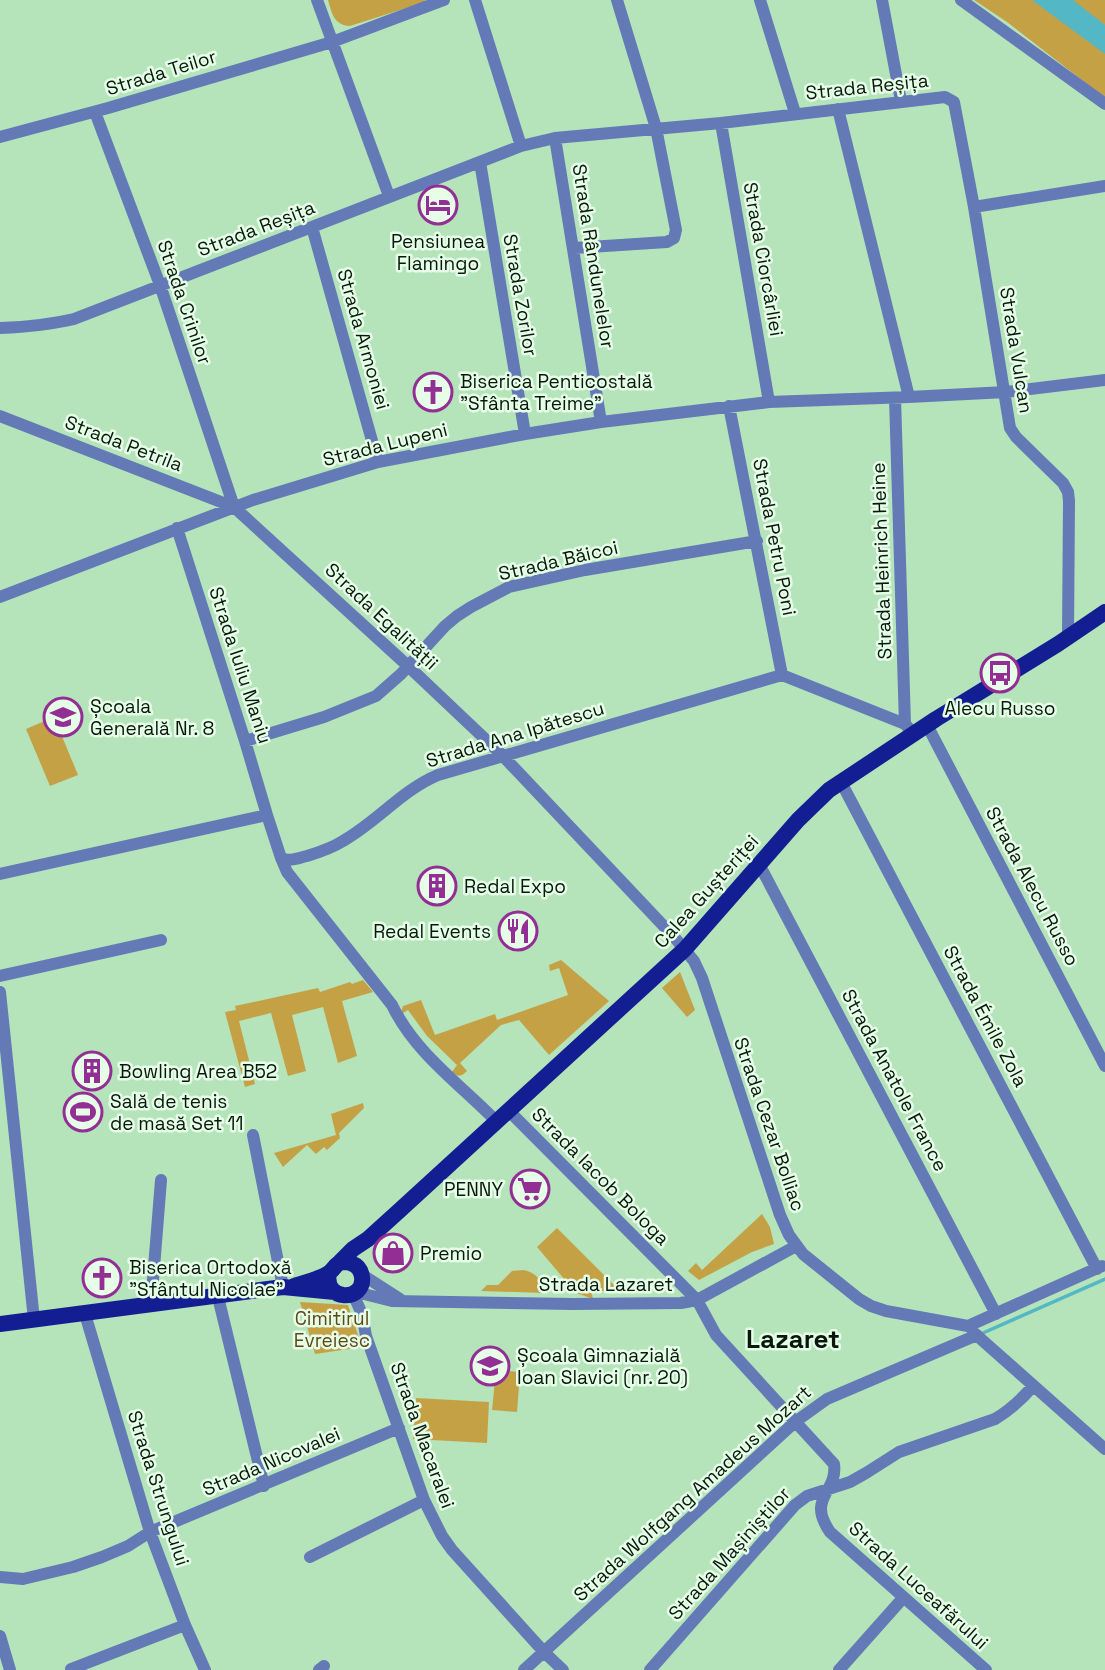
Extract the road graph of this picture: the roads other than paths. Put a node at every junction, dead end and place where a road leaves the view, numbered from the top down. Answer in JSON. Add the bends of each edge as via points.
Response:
{"nodes":[{"id":1,"x":317,"y":0,"type":"edge"},
{"id":2,"x":444,"y":0,"type":"edge"},
{"id":3,"x":475,"y":0,"type":"edge"},
{"id":4,"x":617,"y":0,"type":"edge"},
{"id":5,"x":760,"y":0,"type":"edge"},
{"id":6,"x":882,"y":0,"type":"edge"},
{"id":7,"x":961,"y":0,"type":"edge"},
{"id":8,"x":332,"y":42,"type":"junction"},
{"id":9,"x":945,"y":97,"type":"joint"},
{"id":10,"x":901,"y":101,"type":"junction"},
{"id":11,"x":1105,"y":104,"type":"edge"},
{"id":12,"x":838,"y":109,"type":"junction"},
{"id":13,"x":95,"y":112,"type":"junction"},
{"id":14,"x":794,"y":113,"type":"junction"},
{"id":15,"x":721,"y":123,"type":"junction"},
{"id":16,"x":656,"y":128,"type":"junction"},
{"id":17,"x":0,"y":136,"type":"edge"},
{"id":18,"x":555,"y":138,"type":"junction"},
{"id":19,"x":521,"y":146,"type":"junction"},
{"id":20,"x":480,"y":162,"type":"junction"},
{"id":21,"x":1105,"y":186,"type":"edge"},
{"id":22,"x":389,"y":196,"type":"junction"},
{"id":23,"x":974,"y":207,"type":"junction"},
{"id":24,"x":312,"y":227,"type":"junction"},
{"id":25,"x":574,"y":248,"type":"junction"},
{"id":26,"x":160,"y":285,"type":"junction"},
{"id":27,"x":0,"y":328,"type":"edge"},
{"id":28,"x":1105,"y":380,"type":"edge"},
{"id":29,"x":1006,"y":391,"type":"junction"},
{"id":30,"x":909,"y":397,"type":"junction"},
{"id":31,"x":895,"y":398,"type":"junction"},
{"id":32,"x":769,"y":402,"type":"junction"},
{"id":33,"x":729,"y":406,"type":"junction"},
{"id":34,"x":0,"y":416,"type":"edge"},
{"id":35,"x":601,"y":422,"type":"junction"},
{"id":36,"x":525,"y":434,"type":"junction"},
{"id":37,"x":378,"y":462,"type":"junction"},
{"id":38,"x":234,"y":507,"type":"junction"},
{"id":39,"x":177,"y":528,"type":"junction"},
{"id":40,"x":757,"y":541,"type":"junction"},
{"id":41,"x":0,"y":597,"type":"edge"},
{"id":42,"x":1105,"y":612,"type":"edge"},
{"id":43,"x":1068,"y":637,"type":"junction"},
{"id":44,"x":408,"y":666,"type":"junction"},
{"id":45,"x":782,"y":675,"type":"junction"},
{"id":46,"x":915,"y":727,"type":"junction"},
{"id":47,"x":245,"y":741,"type":"junction"},
{"id":48,"x":502,"y":755,"type":"junction"},
{"id":49,"x":841,"y":782,"type":"junction"},
{"id":50,"x":267,"y":815,"type":"junction"},
{"id":51,"x":281,"y":858,"type":"junction"},
{"id":52,"x":759,"y":864,"type":"junction"},
{"id":53,"x":0,"y":874,"type":"edge"},
{"id":54,"x":161,"y":940,"type":"dead end"},
{"id":55,"x":685,"y":949,"type":"junction"},
{"id":56,"x":0,"y":976,"type":"edge"},
{"id":57,"x":0,"y":992,"type":"edge"},
{"id":58,"x":1105,"y":1066,"type":"edge"},
{"id":59,"x":502,"y":1115,"type":"junction"},
{"id":60,"x":253,"y":1135,"type":"dead end"},
{"id":61,"x":161,"y":1180,"type":"dead end"},
{"id":62,"x":368,"y":1239,"type":"junction"},
{"id":63,"x":796,"y":1246,"type":"junction"},
{"id":64,"x":1101,"y":1267,"type":"edge"},
{"id":65,"x":335,"y":1268,"type":"junction"},
{"id":66,"x":359,"y":1270,"type":"junction"},
{"id":67,"x":287,"y":1287,"type":"junction"},
{"id":68,"x":335,"y":1292,"type":"junction"},
{"id":69,"x":355,"y":1293,"type":"junction"},
{"id":70,"x":218,"y":1297,"type":"junction"},
{"id":71,"x":403,"y":1300,"type":"junction"},
{"id":72,"x":696,"y":1300,"type":"junction"},
{"id":73,"x":151,"y":1305,"type":"junction"},
{"id":74,"x":85,"y":1314,"type":"junction"},
{"id":75,"x":996,"y":1314,"type":"junction"},
{"id":76,"x":34,"y":1320,"type":"junction"},
{"id":77,"x":0,"y":1324,"type":"edge"},
{"id":78,"x":973,"y":1331,"type":"junction"},
{"id":79,"x":1033,"y":1386,"type":"junction"},
{"id":80,"x":795,"y":1422,"type":"junction"},
{"id":81,"x":399,"y":1428,"type":"junction"},
{"id":82,"x":1105,"y":1449,"type":"edge"},
{"id":83,"x":264,"y":1486,"type":"junction"},
{"id":84,"x":827,"y":1489,"type":"junction"},
{"id":85,"x":424,"y":1500,"type":"junction"},
{"id":86,"x":150,"y":1532,"type":"junction"},
{"id":87,"x":310,"y":1557,"type":"dead end"},
{"id":88,"x":0,"y":1577,"type":"edge"},
{"id":89,"x":903,"y":1598,"type":"junction"},
{"id":90,"x":186,"y":1625,"type":"junction"},
{"id":91,"x":0,"y":1636,"type":"edge"},
{"id":92,"x":544,"y":1651,"type":"junction"},
{"id":93,"x":71,"y":1669,"type":"edge"},
{"id":94,"x":10,"y":1670,"type":"edge"},
{"id":95,"x":205,"y":1670,"type":"edge"},
{"id":96,"x":524,"y":1670,"type":"edge"},
{"id":97,"x":563,"y":1670,"type":"edge"},
{"id":98,"x":650,"y":1670,"type":"edge"},
{"id":99,"x":839,"y":1670,"type":"edge"},
{"id":100,"x":986,"y":1670,"type":"edge"}],
"edges":[{"from":1,"to":8,"type":"street"},
{"from":2,"to":8,"type":"street"},
{"from":3,"to":19,"type":"street"},
{"from":4,"to":16,"type":"street"},
{"from":5,"to":14,"type":"street","name":"Strada Reșița"},
{"from":6,"to":10,"type":"street"},
{"from":7,"to":11,"type":"street"},
{"from":8,"to":13,"type":"street","name":"Strada Teilor"},
{"from":8,"to":22,"type":"street"},
{"from":9,"to":10,"type":"street","name":"Strada Reșița"},
{"from":9,"to":23,"type":"street","name":"Strada Vulcan","via":[[954,103]]},
{"from":10,"to":12,"type":"street","name":"Strada Reșița"},
{"from":12,"to":14,"type":"street","name":"Strada Reșița"},
{"from":12,"to":30,"type":"street"},
{"from":13,"to":17,"type":"street","name":"Strada Teilor"},
{"from":13,"to":26,"type":"street","name":"Strada Crinilor"},
{"from":14,"to":15,"type":"street","name":"Strada Reșița"},
{"from":15,"to":16,"type":"street","name":"Strada Reșița"},
{"from":15,"to":32,"type":"street","name":"Strada Ciorcârliei"},
{"from":16,"to":18,"type":"street","name":"Strada Reșița"},
{"from":16,"to":25,"type":"street","via":[[674,238],[667,243]]},
{"from":18,"to":19,"type":"street","name":"Strada Reșița"},
{"from":18,"to":25,"type":"street","name":"Strada Rândunelelor"},
{"from":19,"to":20,"type":"street","name":"Strada Reșița"},
{"from":20,"to":22,"type":"street","name":"Strada Reșița"},
{"from":20,"to":36,"type":"street","name":"Strada Zorilor"},
{"from":21,"to":23,"type":"street"},
{"from":22,"to":24,"type":"street","name":"Strada Reșița"},
{"from":23,"to":29,"type":"street","name":"Strada Vulcan"},
{"from":24,"to":26,"type":"street","name":"Strada Reșița"},
{"from":24,"to":37,"type":"street","name":"Strada Armoniei"},
{"from":25,"to":35,"type":"street","name":"Strada Rândunelelor"},
{"from":26,"to":27,"type":"street","name":"Strada Reșița","via":[[74,318],[41,326]]},
{"from":26,"to":38,"type":"street","name":"Strada Crinilor"},
{"from":28,"to":29,"type":"street","name":"Strada Lupeni"},
{"from":29,"to":30,"type":"street","name":"Strada Lupeni"},
{"from":29,"to":43,"type":"street","name":"Strada Vulcan","via":[[1010,428],[1068,492]]},
{"from":30,"to":31,"type":"street","name":"Strada Lupeni"},
{"from":31,"to":32,"type":"street","name":"Strada Lupeni"},
{"from":31,"to":46,"type":"street","name":"Strada Heinrich Heine"},
{"from":32,"to":33,"type":"street","name":"Strada Lupeni"},
{"from":33,"to":35,"type":"street","name":"Strada Lupeni"},
{"from":33,"to":40,"type":"street","name":"Strada Petru Poni"},
{"from":34,"to":38,"type":"street","name":"Strada Petrila"},
{"from":35,"to":36,"type":"street","name":"Strada Lupeni"},
{"from":36,"to":37,"type":"street","name":"Strada Lupeni"},
{"from":37,"to":38,"type":"street","name":"Strada Lupeni"},
{"from":38,"to":39,"type":"street","name":"Strada Lupeni"},
{"from":38,"to":44,"type":"street","name":"Strada Egalității"},
{"from":39,"to":41,"type":"street","name":"Strada Lupeni"},
{"from":39,"to":47,"type":"street","name":"Strada Iuliu Maniu"},
{"from":40,"to":44,"type":"street","name":"Strada Băicoi","via":[[509,587],[457,616]]},
{"from":40,"to":45,"type":"street","name":"Strada Petru Poni"},
{"from":42,"to":43,"type":"main road","name":"Calea Gușteriței"},
{"from":43,"to":46,"type":"main road","name":"Calea Gușteriței"},
{"from":44,"to":47,"type":"street","name":"Strada Băicoi","via":[[366,701]]},
{"from":44,"to":48,"type":"street","name":"Strada Egalității"},
{"from":45,"to":46,"type":"street"},
{"from":45,"to":48,"type":"street","name":"Strada Ana Ipătescu"},
{"from":46,"to":49,"type":"main road","name":"Calea Gușteriței"},
{"from":46,"to":58,"type":"street","name":"Strada Alecu Russo"},
{"from":47,"to":50,"type":"street","name":"Strada Iuliu Maniu"},
{"from":48,"to":51,"type":"street","name":"Strada Ana Ipătescu","via":[[427,780],[331,848],[294,859]]},
{"from":48,"to":55,"type":"street","name":"Strada Egalității"},
{"from":49,"to":52,"type":"main road","name":"Calea Gușteriței","via":[[808,810]]},
{"from":49,"to":64,"type":"street","name":"Strada Émile Zola"},
{"from":50,"to":51,"type":"street"},
{"from":50,"to":53,"type":"street"},
{"from":51,"to":59,"type":"street","name":"Strada Iacob Bologa","via":[[415,1041]]},
{"from":52,"to":55,"type":"main road","name":"Calea Gușteriței"},
{"from":52,"to":75,"type":"street","name":"Strada Anatole France"},
{"from":54,"to":56,"type":"street"},
{"from":55,"to":59,"type":"main road","name":"Calea Gușteriței"},
{"from":55,"to":63,"type":"street","name":"Strada Cezar Bolliac","via":[[699,971],[779,1215]]},
{"from":57,"to":76,"type":"street"},
{"from":59,"to":62,"type":"main road","name":"Calea Gușteriței"},
{"from":59,"to":72,"type":"street","name":"Strada Iacob Bologa"},
{"from":60,"to":67,"type":"street"},
{"from":61,"to":73,"type":"street"},
{"from":62,"to":65,"type":"main road","name":"Calea Gușteriței"},
{"from":62,"to":66,"type":"main road","name":"Calea Gușteriței","via":[[359,1257]]},
{"from":63,"to":72,"type":"street","name":"Strada Lazaret"},
{"from":63,"to":78,"type":"street","name":"Strada Cezar Bolliac","via":[[871,1306]]},
{"from":64,"to":75,"type":"street","name":"Strada Wolfgang Amadeus Mozart"},
{"from":65,"to":66,"type":"main road","via":[[349,1262]]},
{"from":65,"to":67,"type":"main road","name":"Calea Gușteriței"},
{"from":65,"to":68,"type":"main road","via":[[329,1284]]},
{"from":66,"to":69,"type":"main road","via":[[362,1283]]},
{"from":66,"to":71,"type":"street"},
{"from":67,"to":68,"type":"main road","name":"Calea Gușteriței"},
{"from":67,"to":70,"type":"main road","name":"Calea Gușteriței"},
{"from":68,"to":69,"type":"main road","via":[[344,1296]]},
{"from":69,"to":71,"type":"street","name":"Strada Lazaret"},
{"from":69,"to":81,"type":"street","name":"Strada Macaralei"},
{"from":70,"to":73,"type":"main road","name":"Calea Gușteriței"},
{"from":70,"to":83,"type":"street"},
{"from":71,"to":72,"type":"street","name":"Strada Lazaret","via":[[573,1304]]},
{"from":72,"to":80,"type":"street","name":"Strada Iacob Bologa","via":[[716,1335]]},
{"from":73,"to":74,"type":"main road","name":"Calea Gușteriței"},
{"from":74,"to":76,"type":"main road","name":"Calea Gușteriței"},
{"from":74,"to":86,"type":"street","name":"Strada Strungului"},
{"from":75,"to":78,"type":"street","name":"Strada Wolfgang Amadeus Mozart"},
{"from":76,"to":77,"type":"main road","name":"Calea Gușteriței"},
{"from":78,"to":79,"type":"street"},
{"from":78,"to":80,"type":"street","name":"Strada Wolfgang Amadeus Mozart","via":[[827,1398]]},
{"from":79,"to":82,"type":"street"},
{"from":79,"to":84,"type":"street","name":"Strada Mașiniștilor","via":[[995,1419],[899,1452],[858,1478]]},
{"from":80,"to":84,"type":"street","name":"Strada Luceafărului","via":[[834,1464]]},
{"from":80,"to":92,"type":"street","name":"Strada Wolfgang Amadeus Mozart"},
{"from":81,"to":83,"type":"street","name":"Strada Nicovalei"},
{"from":81,"to":85,"type":"street","name":"Strada Macaralei"},
{"from":83,"to":86,"type":"street","name":"Strada Nicovalei"},
{"from":84,"to":89,"type":"street","name":"Strada Luceafărului","via":[[820,1511],[830,1532]]},
{"from":84,"to":98,"type":"street","name":"Strada Mașiniștilor","via":[[795,1505]]},
{"from":85,"to":87,"type":"street"},
{"from":85,"to":92,"type":"street","name":"Strada Macaralei","via":[[452,1550]]},
{"from":86,"to":88,"type":"street","name":"Strada Nicovalei","via":[[128,1546],[74,1567],[23,1579]]},
{"from":86,"to":90,"type":"street","name":"Strada Strungului"},
{"from":89,"to":99,"type":"street"},
{"from":89,"to":100,"type":"street","name":"Strada Luceafărului"},
{"from":90,"to":93,"type":"street"},
{"from":90,"to":95,"type":"street","name":"Strada Strungului"},
{"from":91,"to":94,"type":"street"},
{"from":92,"to":96,"type":"street","name":"Strada Wolfgang Amadeus Mozart"},
{"from":92,"to":97,"type":"street","name":"Strada Macaralei"}]}
